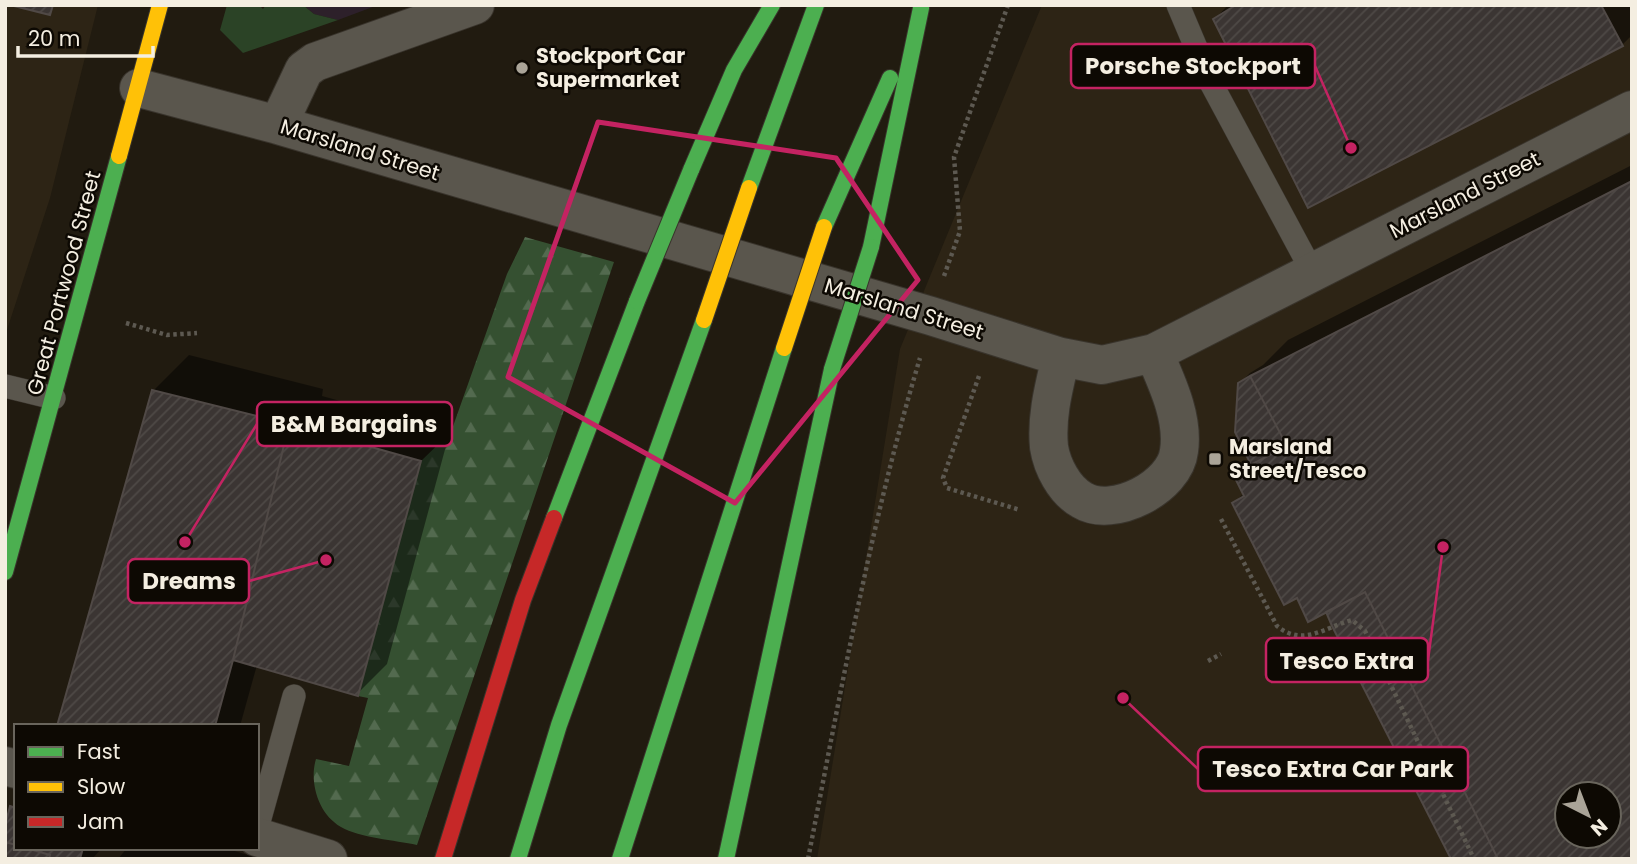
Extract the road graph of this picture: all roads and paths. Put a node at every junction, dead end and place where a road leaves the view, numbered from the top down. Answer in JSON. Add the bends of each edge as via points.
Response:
{"nodes":[{"id":1,"x":160,"y":5,"type":"edge"},
{"id":2,"x":475,"y":5,"type":"edge"},
{"id":3,"x":772,"y":5,"type":"edge"},
{"id":4,"x":816,"y":5,"type":"edge"},
{"id":5,"x":1008,"y":5,"type":"edge"},
{"id":6,"x":1178,"y":5,"type":"edge"},
{"id":7,"x":922,"y":7,"type":"edge"},
{"id":8,"x":139,"y":88,"type":"junction"},
{"id":9,"x":1632,"y":110,"type":"edge"},
{"id":10,"x":278,"y":125,"type":"junction"},
{"id":11,"x":1313,"y":273,"type":"junction"},
{"id":12,"x":931,"y":316,"type":"junction"},
{"id":13,"x":126,"y":323,"type":"dead end"},
{"id":14,"x":197,"y":333,"type":"dead end"},
{"id":15,"x":1154,"y":354,"type":"junction"},
{"id":16,"x":1061,"y":357,"type":"junction"},
{"id":17,"x":983,"y":365,"type":"dead end"},
{"id":18,"x":5,"y":386,"type":"edge"},
{"id":19,"x":54,"y":398,"type":"junction"},
{"id":20,"x":1020,"y":510,"type":"dead end"},
{"id":21,"x":1221,"y":519,"type":"dead end"},
{"id":22,"x":5,"y":572,"type":"edge"},
{"id":23,"x":1221,"y":654,"type":"dead end"},
{"id":24,"x":1208,"y":661,"type":"dead end"},
{"id":25,"x":295,"y":696,"type":"dead end"},
{"id":26,"x":259,"y":822,"type":"edge"},
{"id":27,"x":259,"y":838,"type":"edge"},
{"id":28,"x":328,"y":859,"type":"edge"},
{"id":29,"x":443,"y":859,"type":"edge"},
{"id":30,"x":518,"y":859,"type":"edge"},
{"id":31,"x":620,"y":859,"type":"edge"},
{"id":32,"x":726,"y":859,"type":"edge"},
{"id":33,"x":808,"y":859,"type":"edge"},
{"id":34,"x":1474,"y":859,"type":"edge"}],
"edges":[{"from":1,"to":8,"type":"main road","name":"Great Portwood Street"},
{"from":2,"to":10,"type":"street","via":[[315,62],[304,70]]},
{"from":3,"to":29,"type":"main road","bridge":true,"via":[[734,70],[637,301],[523,600]]},
{"from":4,"to":30,"type":"main road","bridge":true,"via":[[559,725]]},
{"from":5,"to":12,"type":"path","via":[[954,157],[960,231]]},
{"from":6,"to":11,"type":"lane","via":[[1211,83]]},
{"from":7,"to":31,"type":"main road","bridge":true,"via":[[824,227]]},
{"from":7,"to":32,"type":"main road","bridge":true,"via":[[871,247],[832,369]]},
{"from":8,"to":10,"type":"street","name":"Marsland Street"},
{"from":8,"to":19,"type":"main road","name":"Great Portwood Street"},
{"from":9,"to":11,"type":"street","name":"Marsland Street"},
{"from":10,"to":12,"type":"street","name":"Marsland Street"},
{"from":11,"to":15,"type":"street","name":"Marsland Street"},
{"from":12,"to":16,"type":"street","name":"Marsland Street"},
{"from":12,"to":33,"type":"path","via":[[898,429]]},
{"from":13,"to":14,"type":"path","via":[[167,335]]},
{"from":15,"to":16,"type":"street","name":"Marsland Street","via":[[1102,365]]},
{"from":15,"to":16,"type":"street","via":[[1174,402],[1179,452],[1172,471],[1155,487],[1134,499],[1105,506],[1083,501],[1068,489],[1049,449],[1050,406]]},
{"from":17,"to":20,"type":"path","via":[[943,478],[947,488]]},
{"from":18,"to":19,"type":"lane"},
{"from":19,"to":22,"type":"main road","name":"Great Portwood Street"},
{"from":21,"to":34,"type":"path","via":[[1277,626],[1304,637],[1352,620],[1365,631]]},
{"from":23,"to":24,"type":"path"},
{"from":25,"to":26,"type":"lane"},
{"from":27,"to":28,"type":"street"}]}
